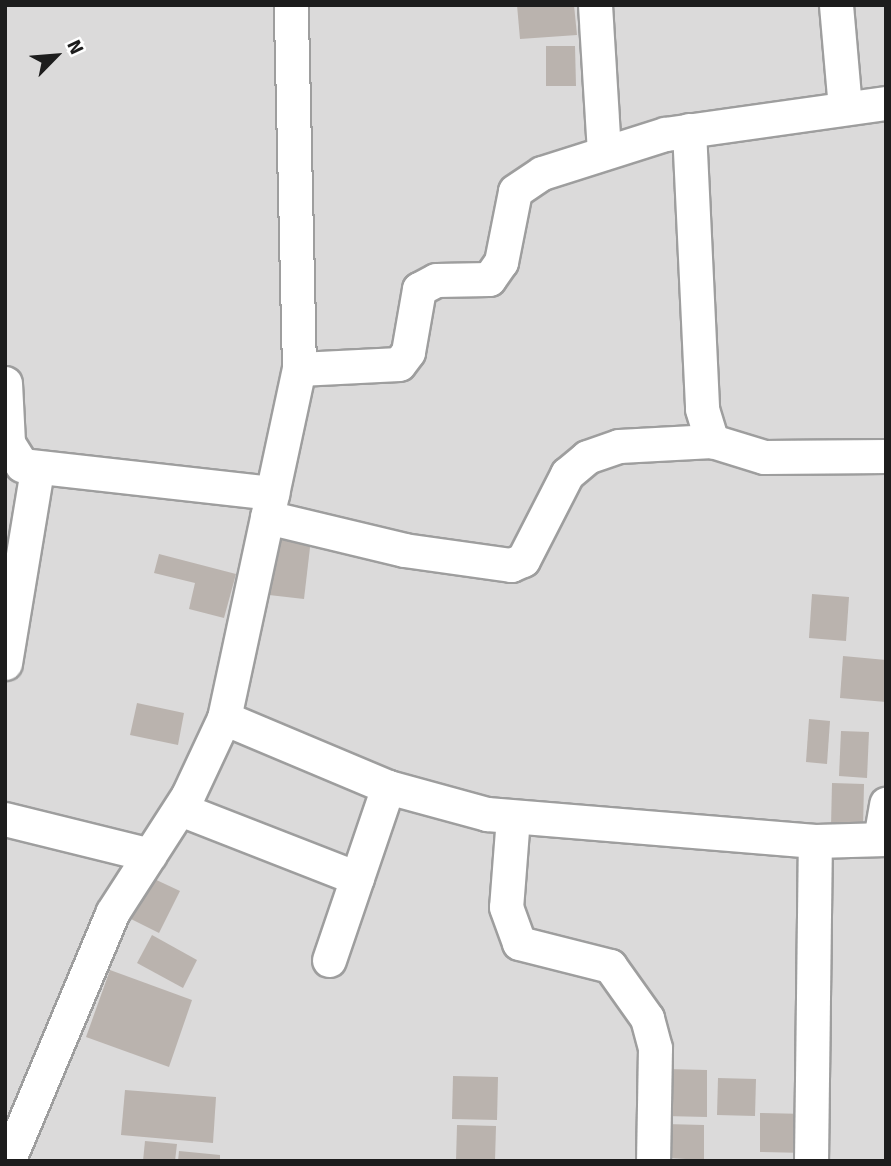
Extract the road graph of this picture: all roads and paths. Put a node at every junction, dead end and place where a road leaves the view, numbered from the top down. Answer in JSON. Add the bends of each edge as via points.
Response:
{"nodes":[{"id":1,"x":291,"y":5,"type":"edge"},
{"id":2,"x":595,"y":5,"type":"edge"},
{"id":3,"x":836,"y":5,"type":"edge"},
{"id":4,"x":886,"y":103,"type":"edge"},
{"id":5,"x":845,"y":108,"type":"junction"},
{"id":6,"x":690,"y":130,"type":"junction"},
{"id":7,"x":604,"y":152,"type":"junction"},
{"id":8,"x":299,"y":369,"type":"junction"},
{"id":9,"x":5,"y":383,"type":"edge"},
{"id":10,"x":712,"y":441,"type":"junction"},
{"id":11,"x":886,"y":456,"type":"edge"},
{"id":12,"x":37,"y":470,"type":"junction"},
{"id":13,"x":270,"y":505,"type":"junction"},
{"id":14,"x":5,"y":663,"type":"edge"},
{"id":15,"x":224,"y":718,"type":"junction"},
{"id":16,"x":388,"y":787,"type":"junction"},
{"id":17,"x":886,"y":804,"type":"edge"},
{"id":18,"x":180,"y":808,"type":"junction"},
{"id":19,"x":513,"y":817,"type":"junction"},
{"id":20,"x":5,"y":819,"type":"edge"},
{"id":21,"x":883,"y":839,"type":"edge"},
{"id":22,"x":815,"y":841,"type":"junction"},
{"id":23,"x":150,"y":855,"type":"junction"},
{"id":24,"x":357,"y":878,"type":"junction"},
{"id":25,"x":329,"y":960,"type":"dead end"},
{"id":26,"x":8,"y":1161,"type":"edge"},
{"id":27,"x":653,"y":1161,"type":"edge"},
{"id":28,"x":811,"y":1161,"type":"edge"}],
"edges":[{"from":1,"to":8,"type":"street"},
{"from":2,"to":7,"type":"street"},
{"from":3,"to":5,"type":"street"},
{"from":4,"to":5,"type":"street"},
{"from":5,"to":6,"type":"street"},
{"from":6,"to":7,"type":"street"},
{"from":6,"to":10,"type":"street","via":[[702,409]]},
{"from":7,"to":8,"type":"street","via":[[542,173],[515,191],[501,262],[489,279],[436,280],[419,289],[408,352],[399,364]]},
{"from":8,"to":13,"type":"street"},
{"from":9,"to":12,"type":"street","via":[[11,455]]},
{"from":10,"to":11,"type":"street","via":[[764,457]]},
{"from":10,"to":13,"type":"street","via":[[619,446],[587,457],[567,474],[523,560],[511,565],[404,550]]},
{"from":12,"to":13,"type":"street"},
{"from":12,"to":14,"type":"street"},
{"from":13,"to":15,"type":"street"},
{"from":15,"to":16,"type":"street"},
{"from":15,"to":18,"type":"street"},
{"from":16,"to":19,"type":"street"},
{"from":16,"to":24,"type":"street"},
{"from":17,"to":21,"type":"street"},
{"from":18,"to":23,"type":"street"},
{"from":18,"to":24,"type":"street"},
{"from":19,"to":22,"type":"street"},
{"from":19,"to":27,"type":"street","via":[[506,907],[519,943],[610,966],[647,1018],[655,1048]]},
{"from":20,"to":23,"type":"street"},
{"from":21,"to":22,"type":"street"},
{"from":22,"to":28,"type":"street"},
{"from":23,"to":26,"type":"street","via":[[88,963]]},
{"from":24,"to":25,"type":"street"}]}
